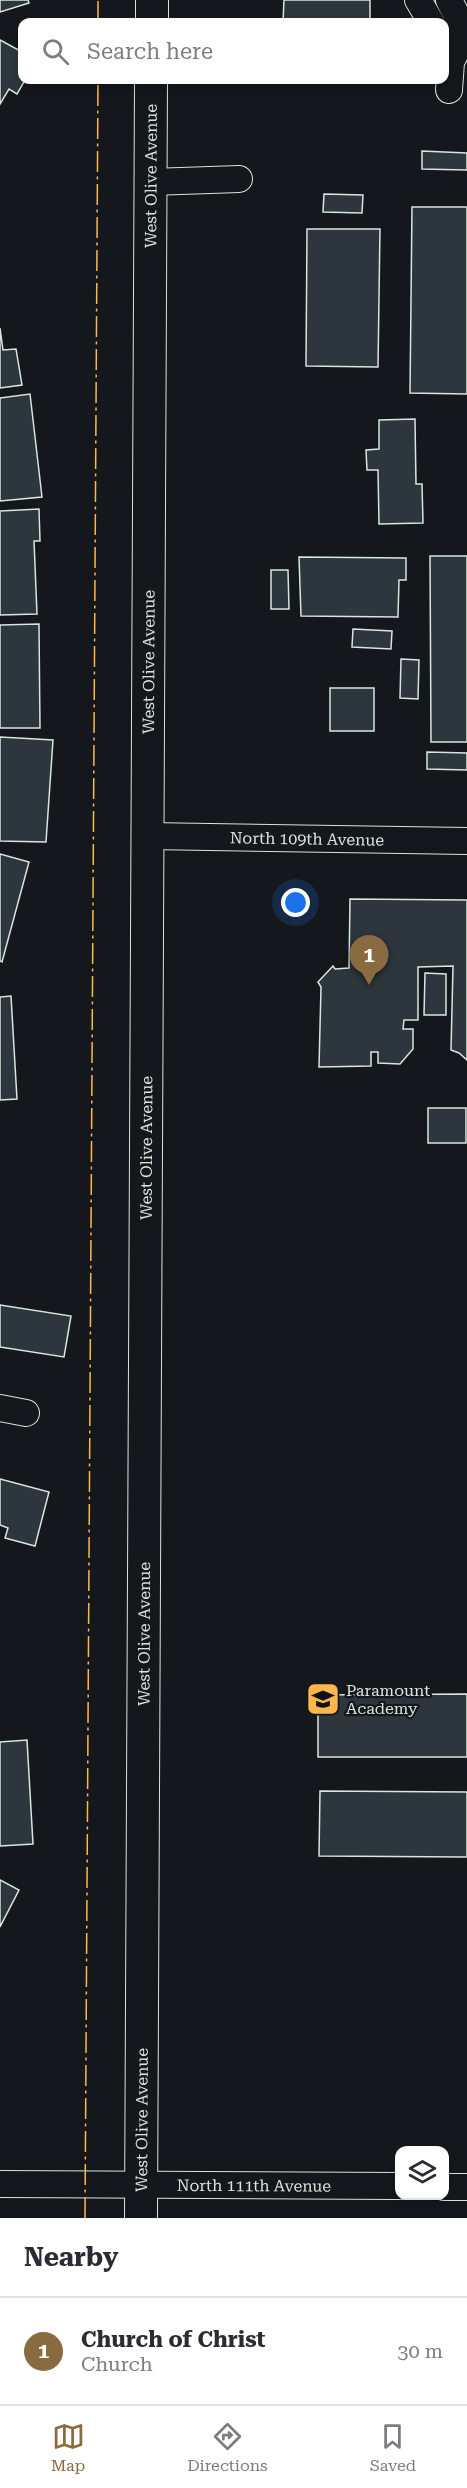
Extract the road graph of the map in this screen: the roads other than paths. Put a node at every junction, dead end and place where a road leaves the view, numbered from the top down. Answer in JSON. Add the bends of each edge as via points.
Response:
{"nodes":[{"id":1,"x":152,"y":0,"type":"edge"},
{"id":2,"x":418,"y":0,"type":"edge"},
{"id":3,"x":449,"y":0,"type":"edge"},
{"id":4,"x":152,"y":18,"type":"edge"},
{"id":5,"x":429,"y":18,"type":"edge"},
{"id":6,"x":449,"y":56,"type":"edge"},
{"id":7,"x":449,"y":74,"type":"edge"},
{"id":8,"x":151,"y":84,"type":"edge"},
{"id":9,"x":450,"y":90,"type":"dead end"},
{"id":10,"x":239,"y":179,"type":"dead end"},
{"id":11,"x":151,"y":182,"type":"junction"},
{"id":12,"x":147,"y":836,"type":"junction"},
{"id":13,"x":467,"y":841,"type":"edge"},
{"id":14,"x":0,"y":1408,"type":"edge"},
{"id":15,"x":26,"y":1413,"type":"dead end"},
{"id":16,"x":0,"y":2184,"type":"edge"},
{"id":17,"x":141,"y":2184,"type":"junction"},
{"id":18,"x":395,"y":2186,"type":"edge"},
{"id":19,"x":449,"y":2187,"type":"edge"},
{"id":20,"x":467,"y":2187,"type":"edge"},
{"id":21,"x":141,"y":2218,"type":"edge"}],
"edges":[{"from":1,"to":4,"type":"main road"},
{"from":2,"to":5,"type":"street"},
{"from":3,"to":6,"type":"street","via":[[456,14],[458,34],[456,52]]},
{"from":7,"to":9,"type":"street"},
{"from":8,"to":11,"type":"main road","name":"West Olive Avenue"},
{"from":10,"to":11,"type":"street"},
{"from":11,"to":12,"type":"main road","name":"West Olive Avenue"},
{"from":12,"to":13,"type":"street","name":"North 109th Avenue"},
{"from":12,"to":17,"type":"main road","name":"West Olive Avenue"},
{"from":14,"to":15,"type":"street"},
{"from":16,"to":17,"type":"street","name":"North 111th Avenue"},
{"from":17,"to":18,"type":"street","name":"North 111th Avenue"},
{"from":17,"to":21,"type":"main road","name":"West Olive Avenue"},
{"from":19,"to":20,"type":"street"}]}
